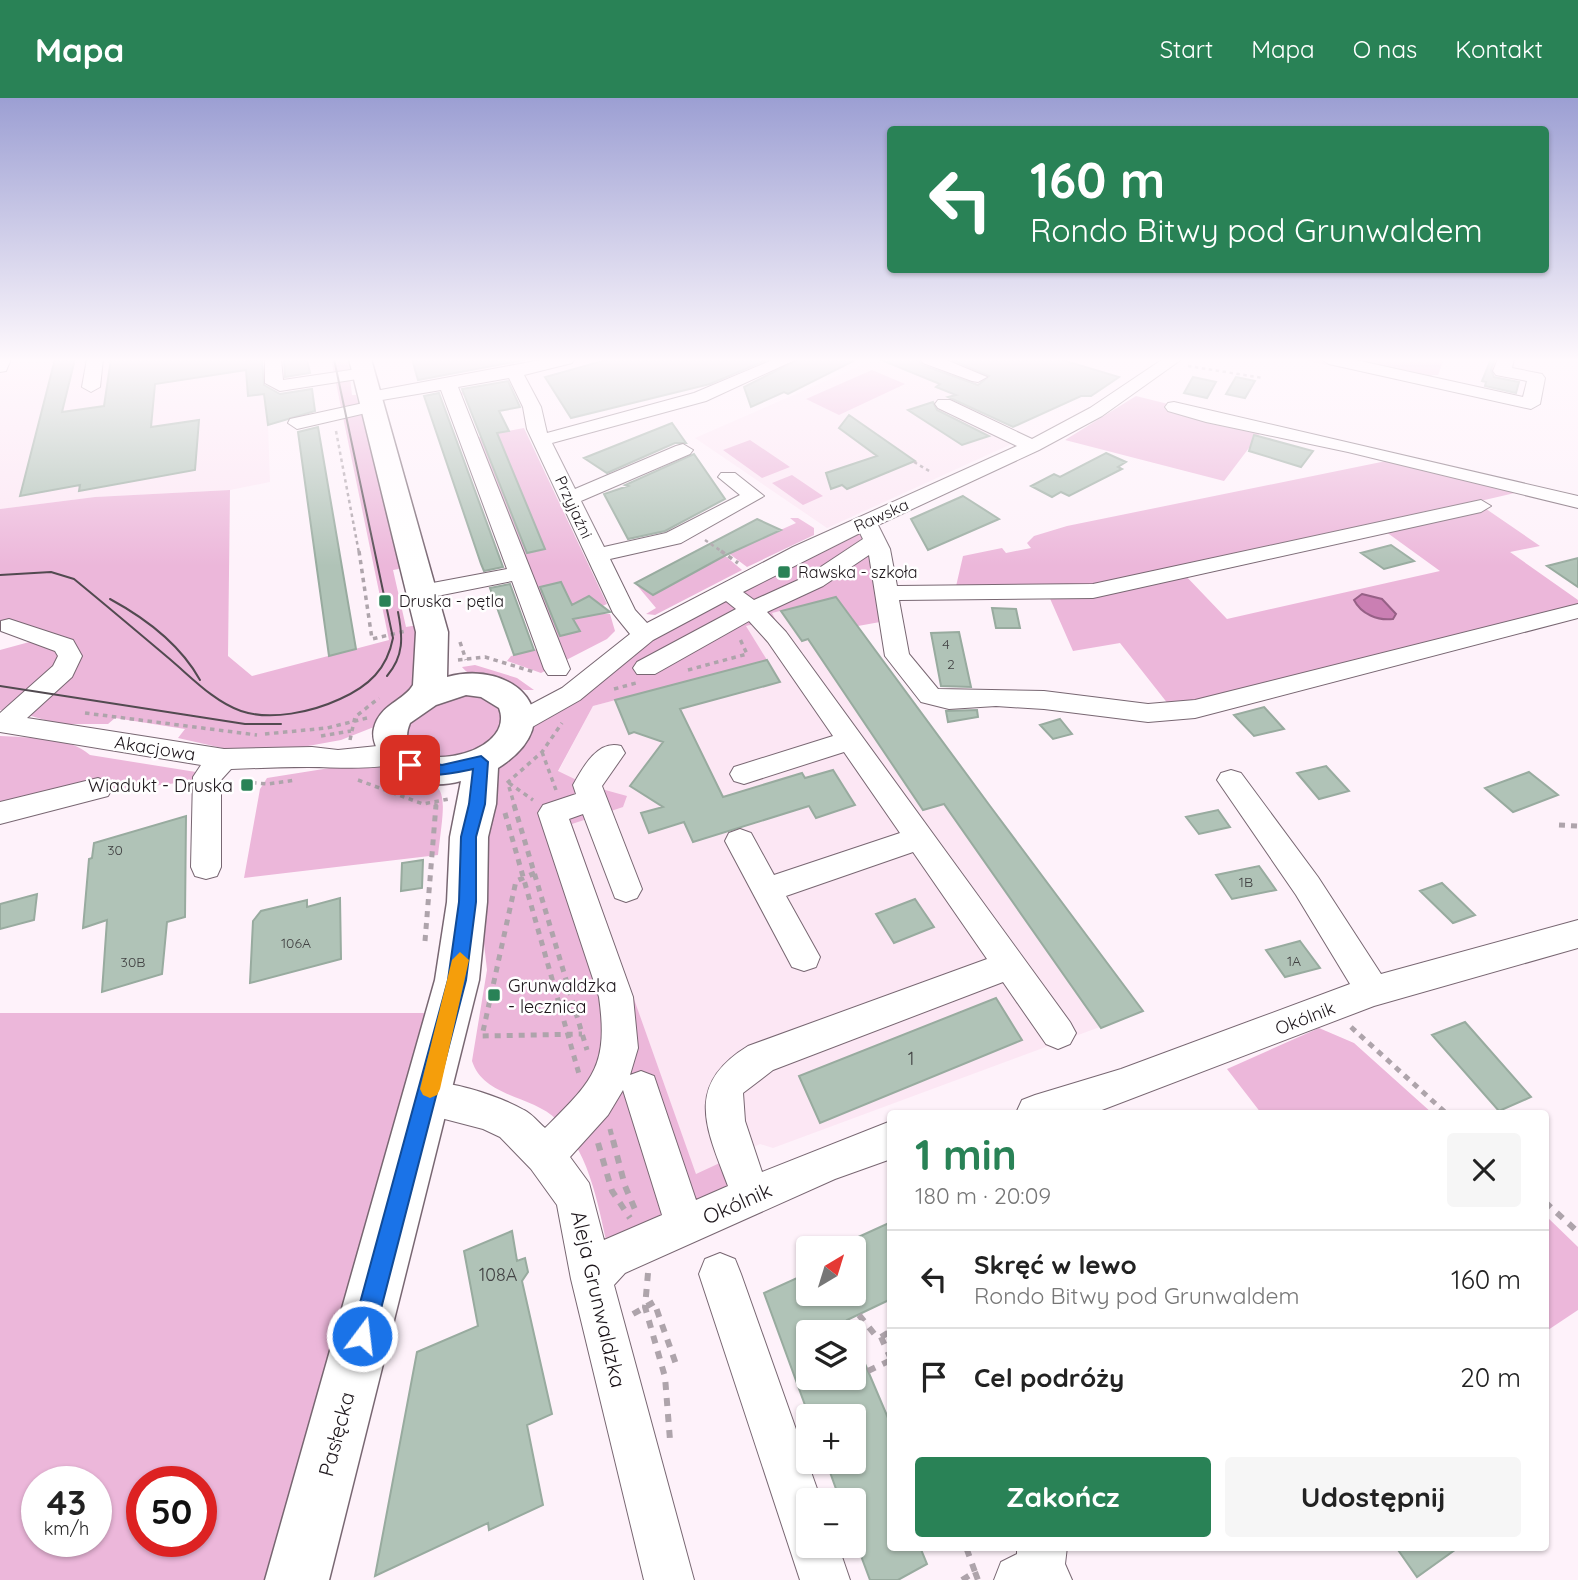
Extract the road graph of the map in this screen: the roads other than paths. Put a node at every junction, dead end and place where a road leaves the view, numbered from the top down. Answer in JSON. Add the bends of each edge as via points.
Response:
{"nodes":[{"id":1,"x":379,"y":428,"type":"edge"},
{"id":2,"x":465,"y":428,"type":"edge"},
{"id":3,"x":538,"y":428,"type":"edge"},
{"id":4,"x":586,"y":428,"type":"edge"},
{"id":5,"x":995,"y":428,"type":"edge"},
{"id":6,"x":1066,"y":428,"type":"edge"},
{"id":7,"x":1261,"y":428,"type":"edge"},
{"id":8,"x":542,"y":440,"type":"junction"},
{"id":9,"x":1032,"y":446,"type":"junction"},
{"id":10,"x":683,"y":450,"type":"dead end"},
{"id":11,"x":728,"y":477,"type":"dead end"},
{"id":12,"x":570,"y":498,"type":"junction"},
{"id":13,"x":1578,"y":502,"type":"edge"},
{"id":14,"x":1481,"y":506,"type":"dead end"},
{"id":15,"x":870,"y":532,"type":"junction"},
{"id":16,"x":597,"y":555,"type":"junction"},
{"id":17,"x":521,"y":573,"type":"junction"},
{"id":18,"x":727,"y":590,"type":"junction"},
{"id":19,"x":422,"y":592,"type":"junction"},
{"id":20,"x":886,"y":593,"type":"junction"},
{"id":21,"x":752,"y":610,"type":"junction"},
{"id":22,"x":1578,"y":611,"type":"edge"},
{"id":23,"x":9,"y":626,"type":"dead end"},
{"id":24,"x":423,"y":630,"type":"junction"},
{"id":25,"x":645,"y":635,"type":"junction"},
{"id":26,"x":646,"y":668,"type":"dead end"},
{"id":27,"x":556,"y":669,"type":"dead end"},
{"id":28,"x":466,"y":684,"type":"junction"},
{"id":29,"x":426,"y":694,"type":"junction"},
{"id":30,"x":515,"y":711,"type":"junction"},
{"id":31,"x":2,"y":724,"type":"edge"},
{"id":32,"x":384,"y":734,"type":"junction"},
{"id":33,"x":850,"y":740,"type":"junction"},
{"id":34,"x":611,"y":753,"type":"dead end"},
{"id":35,"x":224,"y":759,"type":"junction"},
{"id":36,"x":442,"y":771,"type":"junction"},
{"id":37,"x":494,"y":772,"type":"junction"},
{"id":38,"x":744,"y":774,"type":"dead end"},
{"id":39,"x":1231,"y":780,"type":"dead end"},
{"id":40,"x":98,"y":789,"type":"dead end"},
{"id":41,"x":569,"y":807,"type":"junction"},
{"id":42,"x":0,"y":813,"type":"edge"},
{"id":43,"x":468,"y":837,"type":"junction"},
{"id":44,"x":920,"y":838,"type":"junction"},
{"id":45,"x":740,"y":841,"type":"dead end"},
{"id":46,"x":206,"y":867,"type":"dead end"},
{"id":47,"x":626,"y":888,"type":"dead end"},
{"id":48,"x":766,"y":890,"type":"junction"},
{"id":49,"x":1578,"y":934,"type":"edge"},
{"id":50,"x":804,"y":957,"type":"dead end"},
{"id":51,"x":1010,"y":965,"type":"junction"},
{"id":52,"x":1373,"y":991,"type":"junction"},
{"id":53,"x":1058,"y":1033,"type":"dead end"},
{"id":54,"x":641,"y":1088,"type":"dead end"},
{"id":55,"x":427,"y":1098,"type":"junction"},
{"id":56,"x":1045,"y":1110,"type":"edge"},
{"id":57,"x":887,"y":1142,"type":"edge"},
{"id":58,"x":545,"y":1155,"type":"junction"},
{"id":59,"x":752,"y":1197,"type":"junction"},
{"id":60,"x":685,"y":1226,"type":"junction"},
{"id":61,"x":720,"y":1274,"type":"dead end"},
{"id":62,"x":592,"y":1279,"type":"junction"},
{"id":63,"x":796,"y":1496,"type":"edge"},
{"id":64,"x":817,"y":1558,"type":"edge"},
{"id":65,"x":297,"y":1580,"type":"edge"},
{"id":66,"x":670,"y":1580,"type":"edge"},
{"id":67,"x":825,"y":1580,"type":"edge"}],
"edges":[{"from":1,"to":19,"type":"main road"},
{"from":2,"to":17,"type":"street"},
{"from":3,"to":8,"type":"street","name":"Przyjaźni"},
{"from":4,"to":8,"type":"street"},
{"from":5,"to":9,"type":"street"},
{"from":6,"to":9,"type":"street","name":"Rawska"},
{"from":7,"to":13,"type":"street"},
{"from":8,"to":12,"type":"street","name":"Przyjaźni"},
{"from":9,"to":15,"type":"street","name":"Rawska"},
{"from":10,"to":12,"type":"street"},
{"from":11,"to":16,"type":"street","via":[[754,496],[673,538]]},
{"from":12,"to":16,"type":"street","name":"Przyjaźni"},
{"from":14,"to":20,"type":"street","via":[[1093,591]]},
{"from":15,"to":18,"type":"street","name":"Rawska"},
{"from":15,"to":20,"type":"street"},
{"from":15,"to":21,"type":"street","via":[[815,581]]},
{"from":16,"to":25,"type":"street","name":"Przyjaźni","via":[[625,614]]},
{"from":17,"to":19,"type":"street"},
{"from":17,"to":27,"type":"street"},
{"from":18,"to":21,"type":"street"},
{"from":18,"to":25,"type":"street","name":"Rawska"},
{"from":19,"to":24,"type":"main road"},
{"from":20,"to":22,"type":"street","via":[[897,656],[926,692],[943,699],[1032,699],[1147,713],[1195,709]]},
{"from":21,"to":26,"type":"street"},
{"from":21,"to":33,"type":"street","via":[[777,637]]},
{"from":23,"to":31,"type":"street","via":[[64,646],[70,656],[64,671]]},
{"from":24,"to":28,"type":"main road"},
{"from":24,"to":29,"type":"main road","via":[[430,685]]},
{"from":25,"to":30,"type":"street","name":"Rawska","via":[[571,694]]},
{"from":28,"to":29,"type":"main road"},
{"from":28,"to":30,"type":"main road","via":[[497,689]]},
{"from":29,"to":32,"type":"main road","via":[[401,712]]},
{"from":30,"to":37,"type":"main road"},
{"from":31,"to":35,"type":"street","name":"Akacjowa"},
{"from":32,"to":35,"type":"street","name":"Akacjowa","via":[[338,760],[315,746]]},
{"from":32,"to":36,"type":"main road","via":[[410,765]]},
{"from":33,"to":38,"type":"street"},
{"from":33,"to":44,"type":"street"},
{"from":34,"to":41,"type":"lane"},
{"from":35,"to":46,"type":"street","via":[[207,777]]},
{"from":36,"to":37,"type":"main road"},
{"from":36,"to":43,"type":"main road","name":"Pasłęcka"},
{"from":37,"to":43,"type":"main road","name":"Pasłęcka","via":[[477,804]]},
{"from":39,"to":52,"type":"street","via":[[1307,886]]},
{"from":40,"to":42,"type":"street"},
{"from":41,"to":47,"type":"lane"},
{"from":41,"to":58,"type":"street","via":[[621,1020],[620,1057],[616,1071],[589,1110]]},
{"from":43,"to":55,"type":"main road","name":"Pasłęcka","via":[[465,936]]},
{"from":44,"to":48,"type":"street"},
{"from":44,"to":51,"type":"street"},
{"from":45,"to":48,"type":"street"},
{"from":48,"to":50,"type":"street"},
{"from":49,"to":52,"type":"street","name":"Okólnik"},
{"from":51,"to":53,"type":"street"},
{"from":51,"to":59,"type":"street","via":[[738,1071],[728,1083],[722,1105]]},
{"from":52,"to":56,"type":"street","name":"Okólnik","via":[[1155,1076]]},
{"from":54,"to":60,"type":"street"},
{"from":55,"to":58,"type":"street","name":"Aleja Grunwaldzka","via":[[487,1112],[513,1124]]},
{"from":55,"to":65,"type":"main road","name":"Pasłęcka"},
{"from":57,"to":59,"type":"street","name":"Okólnik"},
{"from":58,"to":62,"type":"street","name":"Aleja Grunwaldzka","via":[[575,1197]]},
{"from":59,"to":60,"type":"street","name":"Okólnik"},
{"from":60,"to":62,"type":"street","name":"Okólnik","via":[[610,1258]]},
{"from":61,"to":63,"type":"street"},
{"from":62,"to":66,"type":"street","name":"Aleja Grunwaldzka"},
{"from":64,"to":67,"type":"street"}]}
